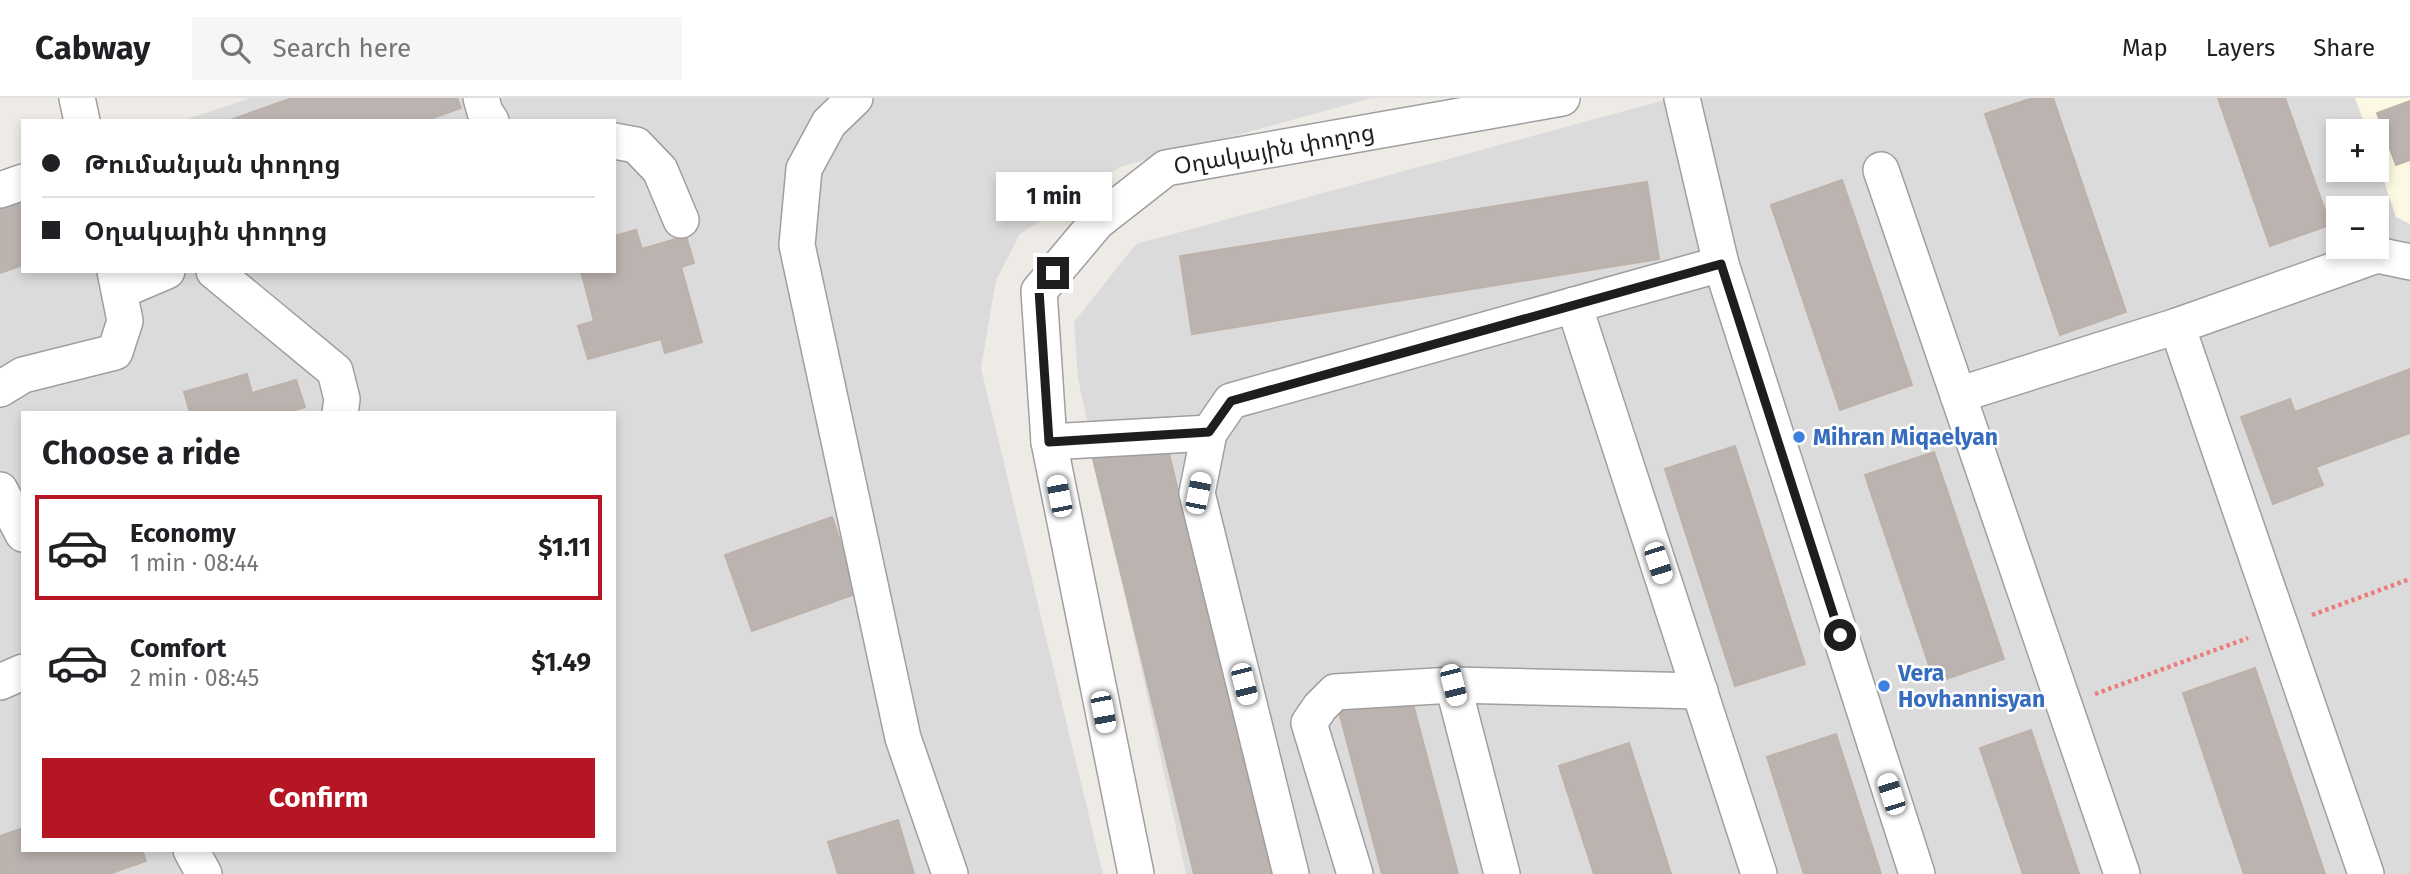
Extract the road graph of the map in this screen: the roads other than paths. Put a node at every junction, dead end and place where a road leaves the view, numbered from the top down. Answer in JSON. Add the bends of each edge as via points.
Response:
{"nodes":[{"id":1,"x":78,"y":98,"type":"edge"},
{"id":2,"x":481,"y":98,"type":"edge"},
{"id":3,"x":855,"y":98,"type":"edge"},
{"id":4,"x":1562,"y":98,"type":"edge"},
{"id":5,"x":1682,"y":98,"type":"edge"},
{"id":6,"x":82,"y":119,"type":"edge"},
{"id":7,"x":490,"y":119,"type":"edge"},
{"id":8,"x":616,"y":141,"type":"edge"},
{"id":9,"x":1881,"y":170,"type":"dead end"},
{"id":10,"x":21,"y":183,"type":"edge"},
{"id":11,"x":0,"y":190,"type":"edge"},
{"id":12,"x":681,"y":220,"type":"dead end"},
{"id":13,"x":2410,"y":262,"type":"edge"},
{"id":14,"x":1721,"y":264,"type":"junction"},
{"id":15,"x":157,"y":273,"type":"edge"},
{"id":16,"x":216,"y":273,"type":"edge"},
{"id":17,"x":118,"y":281,"type":"edge"},
{"id":18,"x":1574,"y":305,"type":"junction"},
{"id":19,"x":2177,"y":326,"type":"junction"},
{"id":20,"x":0,"y":389,"type":"edge"},
{"id":21,"x":1958,"y":395,"type":"junction"},
{"id":22,"x":340,"y":411,"type":"edge"},
{"id":23,"x":1209,"y":432,"type":"junction"},
{"id":24,"x":1049,"y":442,"type":"junction"},
{"id":25,"x":0,"y":490,"type":"edge"},
{"id":26,"x":21,"y":530,"type":"edge"},
{"id":27,"x":21,"y":673,"type":"edge"},
{"id":28,"x":0,"y":682,"type":"edge"},
{"id":29,"x":1453,"y":685,"type":"junction"},
{"id":30,"x":1700,"y":691,"type":"junction"},
{"id":31,"x":192,"y":852,"type":"edge"},
{"id":32,"x":204,"y":874,"type":"edge"},
{"id":33,"x":950,"y":874,"type":"edge"},
{"id":34,"x":1136,"y":874,"type":"edge"},
{"id":35,"x":1291,"y":874,"type":"edge"},
{"id":36,"x":1355,"y":874,"type":"edge"},
{"id":37,"x":1502,"y":874,"type":"edge"},
{"id":38,"x":1759,"y":874,"type":"edge"},
{"id":39,"x":1917,"y":874,"type":"edge"},
{"id":40,"x":2122,"y":874,"type":"edge"},
{"id":41,"x":2366,"y":874,"type":"edge"}],
"edges":[{"from":1,"to":6,"type":"street"},
{"from":2,"to":7,"type":"street"},
{"from":3,"to":33,"type":"street","via":[[829,123],[804,169],[797,245],[903,738]]},
{"from":4,"to":24,"type":"street","name":"Օղակային փողոց","via":[[1166,167],[1097,222],[1039,290]]},
{"from":5,"to":14,"type":"street"},
{"from":8,"to":12,"type":"street","via":[[636,145],[660,170]]},
{"from":9,"to":21,"type":"street"},
{"from":10,"to":11,"type":"street"},
{"from":13,"to":19,"type":"street","via":[[2377,255]]},
{"from":14,"to":18,"type":"street"},
{"from":14,"to":39,"type":"street"},
{"from":15,"to":17,"type":"street"},
{"from":16,"to":22,"type":"street","via":[[335,371]]},
{"from":17,"to":20,"type":"street","via":[[125,321],[115,352],[23,375]]},
{"from":18,"to":23,"type":"street","via":[[1231,401]]},
{"from":18,"to":30,"type":"street"},
{"from":19,"to":21,"type":"street"},
{"from":19,"to":41,"type":"street"},
{"from":21,"to":40,"type":"street"},
{"from":23,"to":24,"type":"street"},
{"from":23,"to":35,"type":"street","via":[[1198,493]]},
{"from":24,"to":34,"type":"street","name":"Օղակային փողոց"},
{"from":25,"to":26,"type":"street"},
{"from":27,"to":28,"type":"street"},
{"from":29,"to":30,"type":"street"},
{"from":29,"to":36,"type":"street","via":[[1335,692],[1310,723]]},
{"from":29,"to":37,"type":"street"},
{"from":30,"to":38,"type":"street"},
{"from":31,"to":32,"type":"street"}]}
